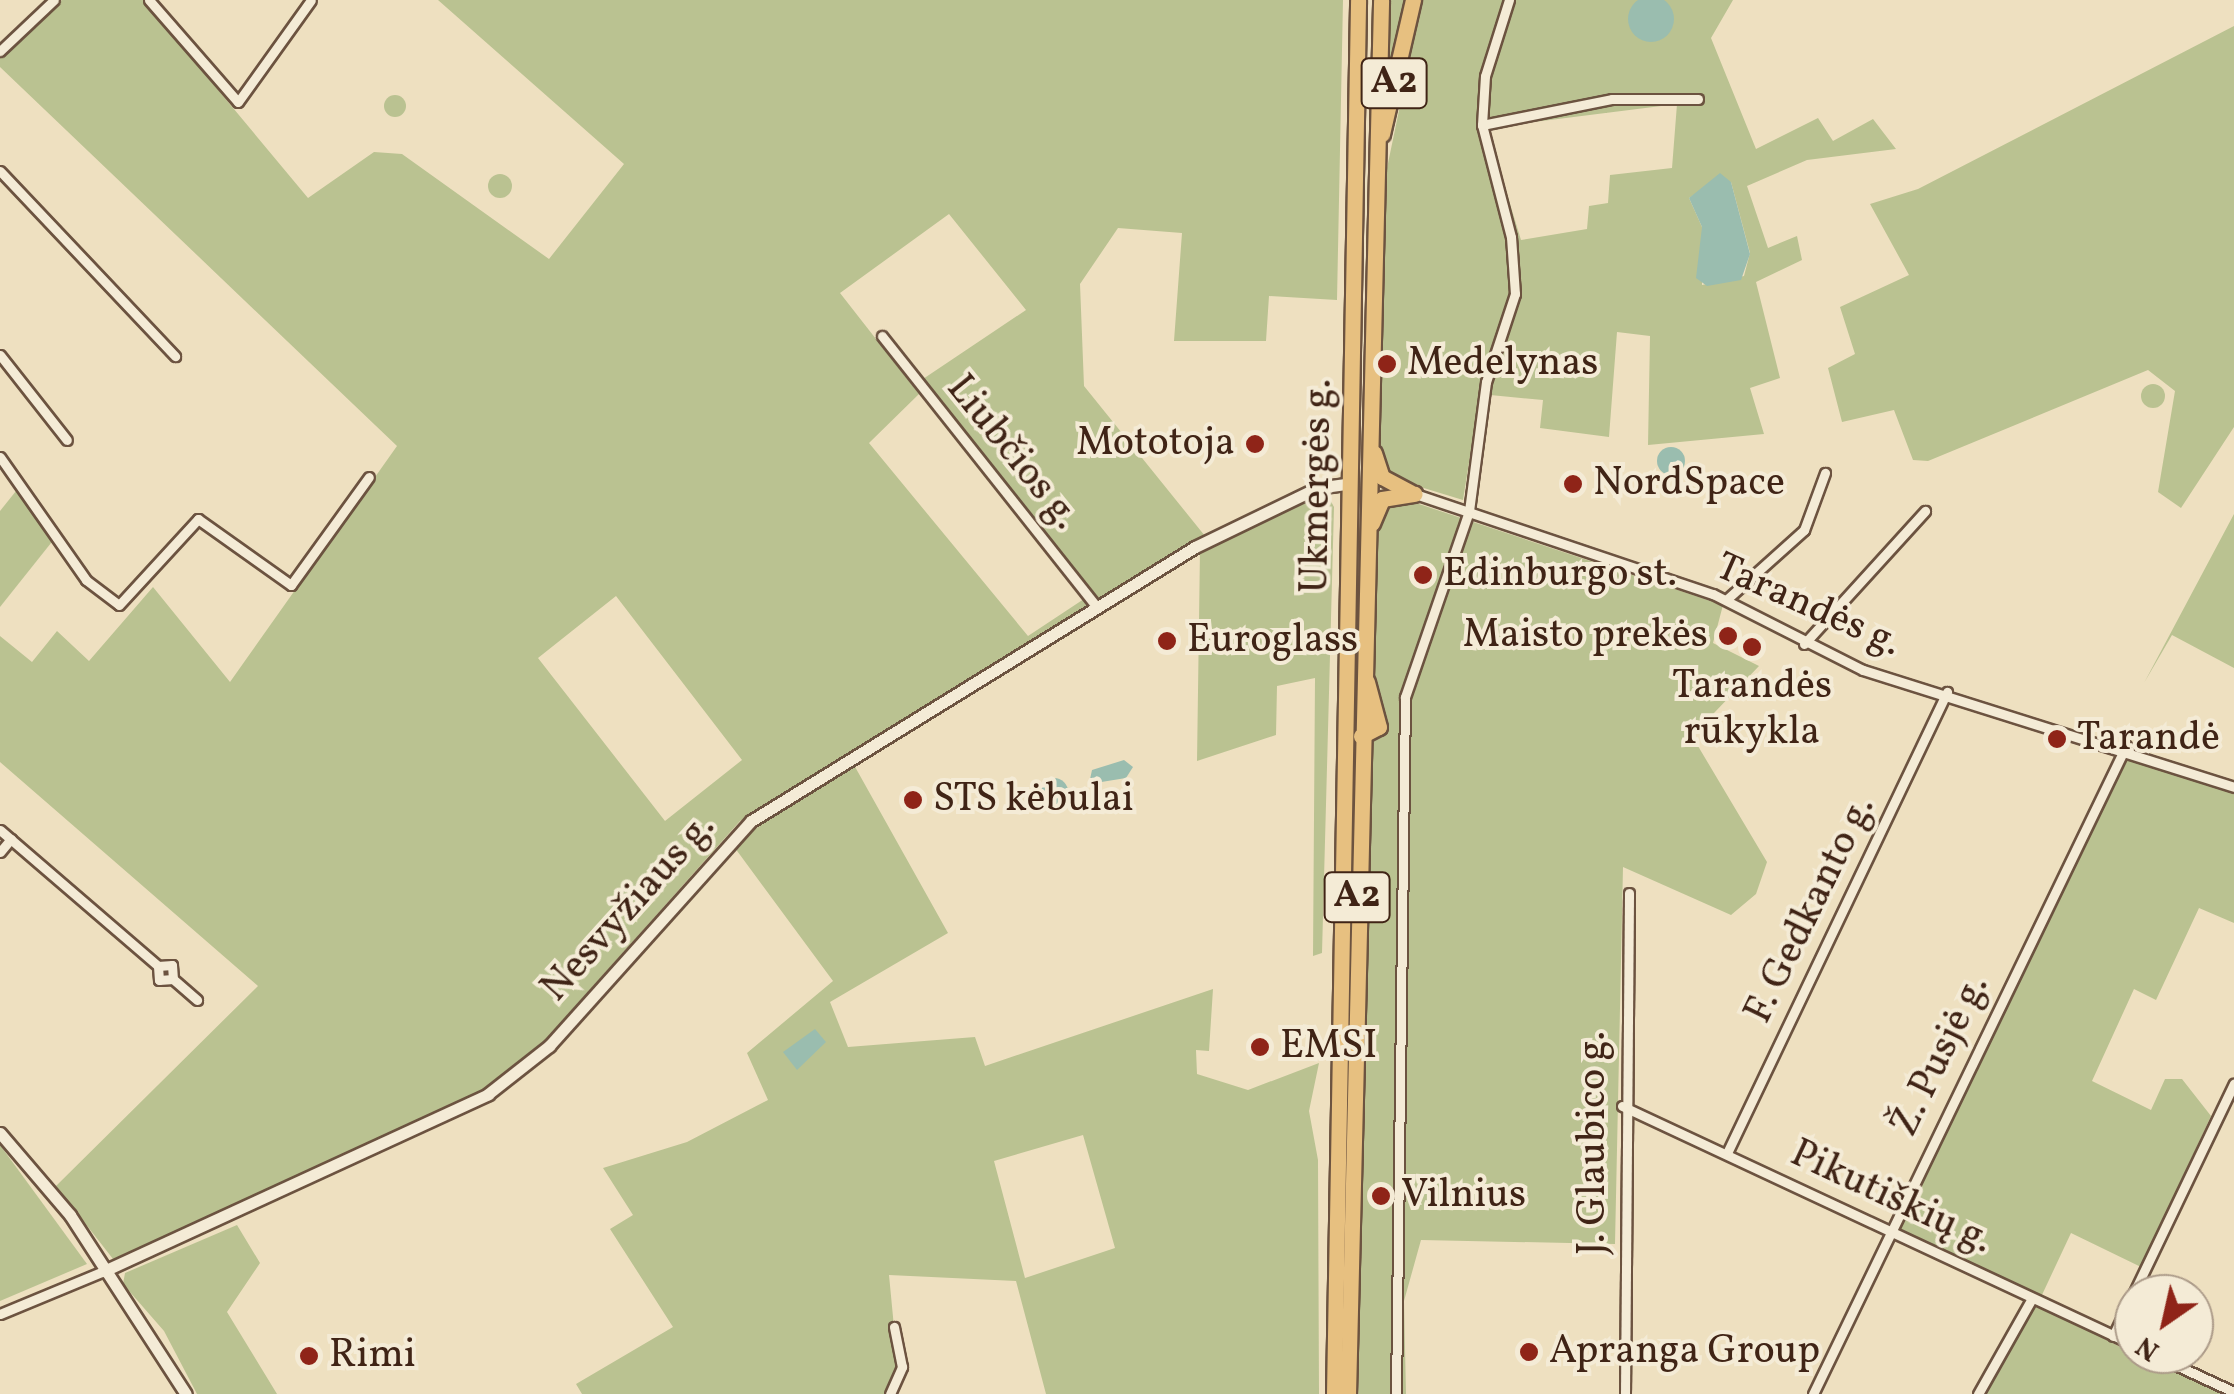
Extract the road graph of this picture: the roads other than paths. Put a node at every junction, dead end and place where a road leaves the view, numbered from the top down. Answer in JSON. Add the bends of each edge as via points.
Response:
{"nodes":[{"id":1,"x":54,"y":0,"type":"edge"},
{"id":2,"x":150,"y":0,"type":"edge"},
{"id":3,"x":311,"y":0,"type":"edge"},
{"id":4,"x":1360,"y":0,"type":"edge"},
{"id":5,"x":1381,"y":0,"type":"edge"},
{"id":6,"x":1413,"y":0,"type":"edge"},
{"id":7,"x":1509,"y":0,"type":"edge"},
{"id":8,"x":0,"y":51,"type":"edge"},
{"id":9,"x":1698,"y":99,"type":"dead end"},
{"id":10,"x":1482,"y":125,"type":"junction"},
{"id":11,"x":1375,"y":167,"type":"junction"},
{"id":12,"x":0,"y":170,"type":"edge"},
{"id":13,"x":882,"y":336,"type":"dead end"},
{"id":14,"x":0,"y":355,"type":"edge"},
{"id":15,"x":175,"y":356,"type":"dead end"},
{"id":16,"x":1368,"y":430,"type":"junction"},
{"id":17,"x":67,"y":440,"type":"dead end"},
{"id":18,"x":0,"y":458,"type":"edge"},
{"id":19,"x":1825,"y":474,"type":"dead end"},
{"id":20,"x":369,"y":477,"type":"dead end"},
{"id":21,"x":1351,"y":483,"type":"junction"},
{"id":22,"x":1415,"y":494,"type":"junction"},
{"id":23,"x":1468,"y":511,"type":"junction"},
{"id":24,"x":1925,"y":511,"type":"dead end"},
{"id":25,"x":1366,"y":553,"type":"junction"},
{"id":26,"x":1726,"y":600,"type":"junction"},
{"id":27,"x":1096,"y":606,"type":"junction"},
{"id":28,"x":1804,"y":644,"type":"junction"},
{"id":29,"x":1346,"y":688,"type":"junction"},
{"id":30,"x":1948,"y":692,"type":"junction"},
{"id":31,"x":1361,"y":736,"type":"junction"},
{"id":32,"x":2126,"y":746,"type":"junction"},
{"id":33,"x":2234,"y":787,"type":"edge"},
{"id":34,"x":0,"y":830,"type":"edge"},
{"id":35,"x":11,"y":839,"type":"junction"},
{"id":36,"x":0,"y":852,"type":"edge"},
{"id":37,"x":1629,"y":893,"type":"dead end"},
{"id":38,"x":197,"y":1000,"type":"dead end"},
{"id":39,"x":2234,"y":1083,"type":"edge"},
{"id":40,"x":1622,"y":1106,"type":"junction"},
{"id":41,"x":0,"y":1133,"type":"edge"},
{"id":42,"x":1727,"y":1153,"type":"junction"},
{"id":43,"x":1890,"y":1231,"type":"junction"},
{"id":44,"x":104,"y":1271,"type":"junction"},
{"id":45,"x":2032,"y":1298,"type":"junction"},
{"id":46,"x":0,"y":1314,"type":"edge"},
{"id":47,"x":894,"y":1327,"type":"dead end"},
{"id":48,"x":2113,"y":1336,"type":"joint"},
{"id":49,"x":2195,"y":1374,"type":"edge"},
{"id":50,"x":2234,"y":1392,"type":"edge"},
{"id":51,"x":186,"y":1394,"type":"edge"},
{"id":52,"x":890,"y":1394,"type":"edge"},
{"id":53,"x":1334,"y":1394,"type":"edge"},
{"id":54,"x":1348,"y":1394,"type":"edge"},
{"id":55,"x":1396,"y":1394,"type":"edge"},
{"id":56,"x":1626,"y":1394,"type":"edge"},
{"id":57,"x":1813,"y":1394,"type":"edge"},
{"id":58,"x":1978,"y":1394,"type":"edge"}],
"edges":[{"from":1,"to":8,"type":"street"},
{"from":2,"to":3,"type":"street","via":[[238,102]]},
{"from":4,"to":21,"type":"highway","name":"Ukmergės g.","number":"A2"},
{"from":5,"to":11,"type":"highway"},
{"from":6,"to":11,"type":"highway","number":"A2"},
{"from":7,"to":10,"type":"street","via":[[1486,76]]},
{"from":9,"to":10,"type":"street","via":[[1612,99]]},
{"from":10,"to":23,"type":"street","via":[[1511,237],[1515,294],[1486,382]]},
{"from":11,"to":16,"type":"highway","name":"Ukmergės g.","number":"A2"},
{"from":12,"to":15,"type":"street"},
{"from":13,"to":27,"type":"street","name":"Liubčios g."},
{"from":14,"to":17,"type":"street"},
{"from":16,"to":22,"type":"highway","via":[[1382,477]]},
{"from":16,"to":25,"type":"highway","name":"Ukmergės g.","number":"A2"},
{"from":18,"to":20,"type":"street","via":[[109,604],[129,599],[190,522],[208,523],[286,586]]},
{"from":19,"to":26,"type":"street","via":[[1811,520]]},
{"from":21,"to":27,"type":"street","name":"Nesvyžiaus g.","via":[[1248,521]]},
{"from":21,"to":29,"type":"highway","name":"Ukmergės g.","number":"A2"},
{"from":22,"to":23,"type":"street","name":"Tarandės g."},
{"from":22,"to":25,"type":"highway","via":[[1379,502]]},
{"from":23,"to":26,"type":"street","name":"Tarandės g."},
{"from":23,"to":55,"type":"street","via":[[1405,698]]},
{"from":24,"to":28,"type":"street"},
{"from":25,"to":31,"type":"highway","name":"Ukmergės g.","number":"A2","via":[[1362,668],[1379,726]]},
{"from":26,"to":28,"type":"street","name":"Tarandės g."},
{"from":27,"to":44,"type":"street","name":"Nesvyžiaus g.","via":[[722,843],[509,1081],[302,1186]]},
{"from":28,"to":30,"type":"street","name":"Tarandės g."},
{"from":29,"to":31,"type":"highway"},
{"from":29,"to":53,"type":"highway","name":"Ukmergės g.","number":"A2"},
{"from":30,"to":32,"type":"street","name":"Tarandės g."},
{"from":30,"to":42,"type":"street","name":"F. Gedkanto g."},
{"from":31,"to":54,"type":"highway","number":"A2"},
{"from":32,"to":33,"type":"street","name":"Tarandės g."},
{"from":32,"to":43,"type":"street","name":"Ž. Pusjė g."},
{"from":34,"to":35,"type":"street"},
{"from":35,"to":36,"type":"street"},
{"from":35,"to":38,"type":"street","via":[[158,966],[172,964],[172,979]]},
{"from":37,"to":40,"type":"street","name":"J. Glaubico g."},
{"from":39,"to":48,"type":"street"},
{"from":40,"to":42,"type":"street","name":"Pikutiškių g."},
{"from":40,"to":56,"type":"street","name":"J. Glaubico g."},
{"from":41,"to":44,"type":"street","via":[[58,1199]]},
{"from":42,"to":43,"type":"street","name":"Pikutiškių g."},
{"from":43,"to":45,"type":"street","name":"Pikutiškių g."},
{"from":43,"to":57,"type":"street","name":"Ž. Pusjė g."},
{"from":44,"to":46,"type":"street"},
{"from":44,"to":51,"type":"street"},
{"from":45,"to":48,"type":"street","name":"Pikutiškių g."},
{"from":45,"to":58,"type":"street"},
{"from":47,"to":52,"type":"street","via":[[902,1366]]},
{"from":49,"to":50,"type":"street"}]}
